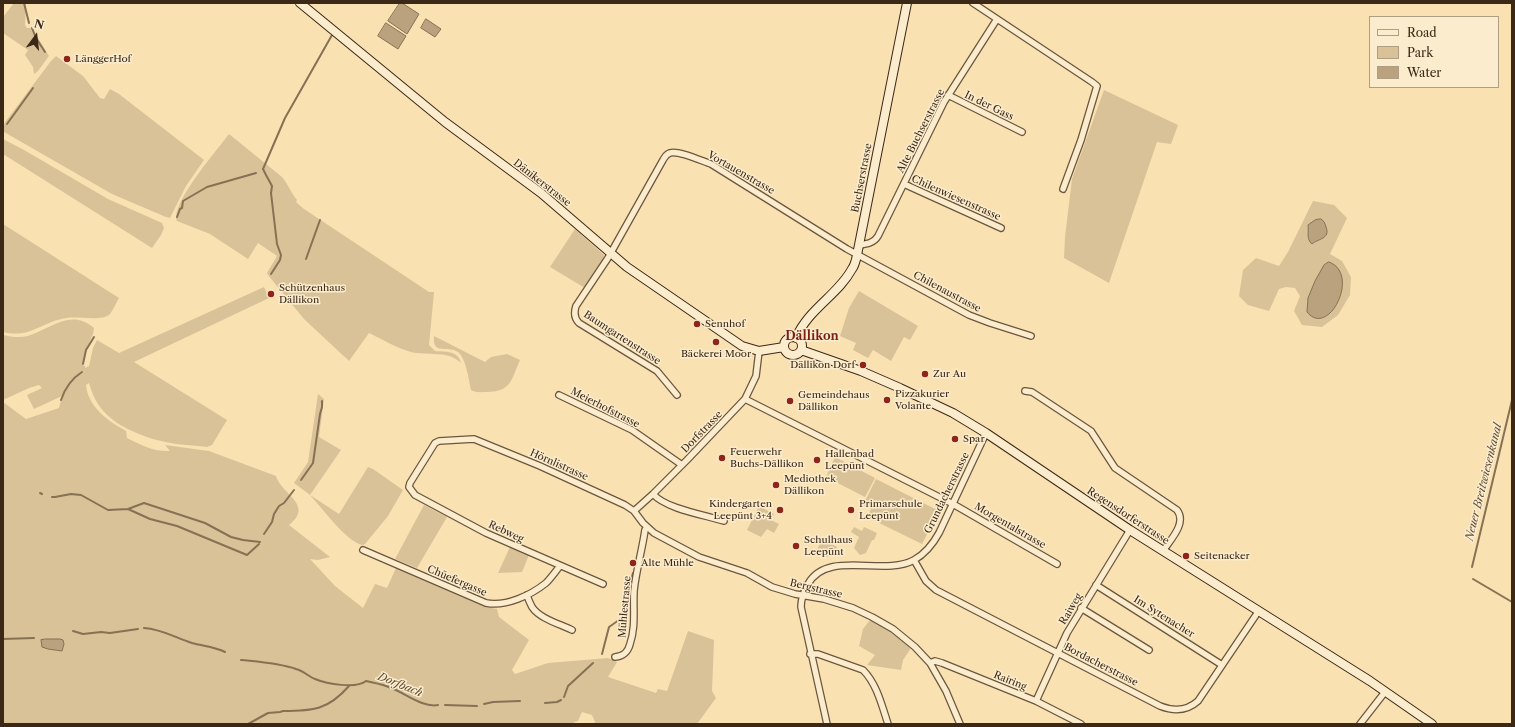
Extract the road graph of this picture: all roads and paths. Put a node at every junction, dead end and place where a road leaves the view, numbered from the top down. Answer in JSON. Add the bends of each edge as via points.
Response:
{"nodes":[{"id":1,"x":300,"y":3,"type":"edge"},
{"id":2,"x":907,"y":3,"type":"edge"},
{"id":3,"x":973,"y":3,"type":"edge"},
{"id":4,"x":997,"y":19,"type":"junction"},
{"id":5,"x":948,"y":95,"type":"junction"},
{"id":6,"x":1022,"y":132,"type":"dead end"},
{"id":7,"x":904,"y":184,"type":"junction"},
{"id":8,"x":1063,"y":189,"type":"dead end"},
{"id":9,"x":1001,"y":228,"type":"dead end"},
{"id":10,"x":859,"y":245,"type":"junction"},
{"id":11,"x":611,"y":252,"type":"junction"},
{"id":12,"x":857,"y":255,"type":"junction"},
{"id":13,"x":1031,"y":336,"type":"dead end"},
{"id":14,"x":796,"y":338,"type":"junction"},
{"id":15,"x":784,"y":347,"type":"junction"},
{"id":16,"x":801,"y":350,"type":"junction"},
{"id":17,"x":759,"y":351,"type":"junction"},
{"id":18,"x":1025,"y":391,"type":"dead end"},
{"id":19,"x":677,"y":394,"type":"dead end"},
{"id":20,"x":559,"y":395,"type":"dead end"},
{"id":21,"x":745,"y":399,"type":"junction"},
{"id":22,"x":986,"y":433,"type":"junction"},
{"id":23,"x":474,"y":439,"type":"joint"},
{"id":24,"x":682,"y":465,"type":"junction"},
{"id":25,"x":653,"y":494,"type":"junction"},
{"id":26,"x":953,"y":504,"type":"junction"},
{"id":27,"x":634,"y":511,"type":"junction"},
{"id":28,"x":724,"y":521,"type":"dead end"},
{"id":29,"x":647,"y":527,"type":"junction"},
{"id":30,"x":1130,"y":530,"type":"junction"},
{"id":31,"x":363,"y":550,"type":"dead end"},
{"id":32,"x":1163,"y":551,"type":"junction"},
{"id":33,"x":914,"y":560,"type":"junction"},
{"id":34,"x":1057,"y":564,"type":"dead end"},
{"id":35,"x":560,"y":566,"type":"junction"},
{"id":36,"x":603,"y":584,"type":"dead end"},
{"id":37,"x":1096,"y":585,"type":"junction"},
{"id":38,"x":527,"y":595,"type":"junction"},
{"id":39,"x":803,"y":595,"type":"junction"},
{"id":40,"x":1081,"y":608,"type":"junction"},
{"id":41,"x":1258,"y":612,"type":"junction"},
{"id":42,"x":572,"y":630,"type":"dead end"},
{"id":43,"x":1149,"y":650,"type":"dead end"},
{"id":44,"x":1057,"y":653,"type":"junction"},
{"id":45,"x":810,"y":654,"type":"junction"},
{"id":46,"x":615,"y":657,"type":"dead end"},
{"id":47,"x":930,"y":663,"type":"junction"},
{"id":48,"x":1222,"y":665,"type":"junction"},
{"id":49,"x":1385,"y":692,"type":"junction"},
{"id":50,"x":1036,"y":701,"type":"junction"},
{"id":51,"x":827,"y":724,"type":"edge"},
{"id":52,"x":888,"y":724,"type":"edge"},
{"id":53,"x":960,"y":724,"type":"edge"},
{"id":54,"x":1081,"y":724,"type":"edge"},
{"id":55,"x":1360,"y":724,"type":"edge"},
{"id":56,"x":1432,"y":724,"type":"edge"}],
"edges":[{"from":1,"to":11,"type":"street","name":"Dänikerstrasse","via":[[445,122],[541,193]]},
{"from":2,"to":10,"type":"street","name":"Buchserstrasse"},
{"from":3,"to":4,"type":"street"},
{"from":4,"to":5,"type":"street","name":"Alte Buchserstrasse"},
{"from":4,"to":8,"type":"street","via":[[1097,86]]},
{"from":5,"to":6,"type":"street","name":"In der Gass"},
{"from":5,"to":7,"type":"street","name":"Alte Buchserstrasse"},
{"from":7,"to":9,"type":"street","name":"Chilenwiesenstrasse"},
{"from":7,"to":10,"type":"street","name":"Alte Buchserstrasse","via":[[876,240]]},
{"from":10,"to":12,"type":"street","name":"Buchserstrasse"},
{"from":11,"to":12,"type":"street","name":"Vortauenstrasse","via":[[663,160],[671,152],[711,164]]},
{"from":11,"to":17,"type":"street","name":"Dänikerstrasse","via":[[736,343]]},
{"from":11,"to":19,"type":"street","name":"Baumgartenstrasse","via":[[576,306],[576,321],[657,372]]},
{"from":12,"to":13,"type":"street","name":"Chilenaustrasse","via":[[969,315]]},
{"from":12,"to":14,"type":"street","name":"Buchserstrasse","via":[[851,272],[808,318]]},
{"from":14,"to":15,"type":"street","via":[[787,339]]},
{"from":14,"to":16,"type":"street","via":[[801,343]]},
{"from":15,"to":16,"type":"street","via":[[791,355]]},
{"from":15,"to":17,"type":"street","name":"Dänikerstrasse"},
{"from":16,"to":22,"type":"street","name":"Regensdorferstrasse","via":[[900,388]]},
{"from":17,"to":21,"type":"street","name":"Dorfstrasse","via":[[756,376]]},
{"from":18,"to":32,"type":"street","via":[[1032,392],[1091,431],[1115,468],[1177,510],[1181,522]]},
{"from":20,"to":24,"type":"street","name":"Meierhofstrasse","via":[[632,430]]},
{"from":21,"to":24,"type":"street","name":"Dorfstrasse"},
{"from":21,"to":26,"type":"street","name":"Morgentalstrasse"},
{"from":22,"to":26,"type":"street","name":"Grundacherstrasse"},
{"from":22,"to":30,"type":"street","name":"Regensdorferstrasse"},
{"from":23,"to":27,"type":"street","name":"Hörnlistrasse","via":[[540,466]]},
{"from":23,"to":35,"type":"street","name":"Rebweg","via":[[434,443],[412,479],[410,487],[415,495],[468,524]]},
{"from":24,"to":25,"type":"street","name":"Dorfstrasse"},
{"from":25,"to":27,"type":"street","name":"Dorfstrasse"},
{"from":25,"to":28,"type":"street","via":[[660,501]]},
{"from":26,"to":33,"type":"street","name":"Grundacherstrasse","via":[[935,540]]},
{"from":26,"to":34,"type":"street","name":"Morgentalstrasse"},
{"from":27,"to":29,"type":"street","name":"Bergstrasse"},
{"from":29,"to":39,"type":"street","name":"Bergstrasse","via":[[665,540],[699,557],[747,573],[772,587]]},
{"from":29,"to":46,"type":"street","name":"Mühlestrasse","via":[[635,581],[632,638],[625,654]]},
{"from":30,"to":32,"type":"street","name":"Regensdorferstrasse"},
{"from":30,"to":37,"type":"street","name":"Raiweg"},
{"from":31,"to":38,"type":"street","name":"Chüefergasse","via":[[486,604],[501,604]]},
{"from":32,"to":41,"type":"street","name":"Regensdorferstrasse"},
{"from":33,"to":39,"type":"street","name":"Grundacherstrasse","via":[[888,567],[834,566],[811,578]]},
{"from":33,"to":44,"type":"street","name":"Bordacherstrasse","via":[[926,581],[936,590]]},
{"from":35,"to":36,"type":"street","name":"Rebweg"},
{"from":35,"to":38,"type":"street","name":"Chüefergasse","via":[[546,583]]},
{"from":37,"to":40,"type":"street","name":"Raiweg"},
{"from":37,"to":48,"type":"street","name":"Im Sytenacher"},
{"from":38,"to":42,"type":"street","via":[[536,611]]},
{"from":39,"to":45,"type":"street","name":"Grundacherstrasse","via":[[801,607]]},
{"from":39,"to":47,"type":"street","name":"Bergstrasse","via":[[864,612],[893,629]]},
{"from":40,"to":43,"type":"street"},
{"from":40,"to":44,"type":"street","name":"Raiweg"},
{"from":41,"to":48,"type":"street","name":"Bordacherstrasse"},
{"from":41,"to":49,"type":"street","name":"Regensdorferstrasse"},
{"from":44,"to":48,"type":"street","name":"Bordacherstrasse","via":[[1168,709],[1179,709],[1195,703]]},
{"from":44,"to":50,"type":"street","name":"Raiweg"},
{"from":45,"to":51,"type":"street","name":"Grundacherstrasse"},
{"from":45,"to":52,"type":"street","via":[[818,654],[863,670],[875,687]]},
{"from":47,"to":50,"type":"street","name":"Rairing","via":[[942,663]]},
{"from":47,"to":53,"type":"street","name":"Bergstrasse","via":[[946,691]]},
{"from":49,"to":55,"type":"street"},
{"from":49,"to":56,"type":"street","name":"Regensdorferstrasse"},
{"from":50,"to":54,"type":"street","name":"Rairing"}]}
